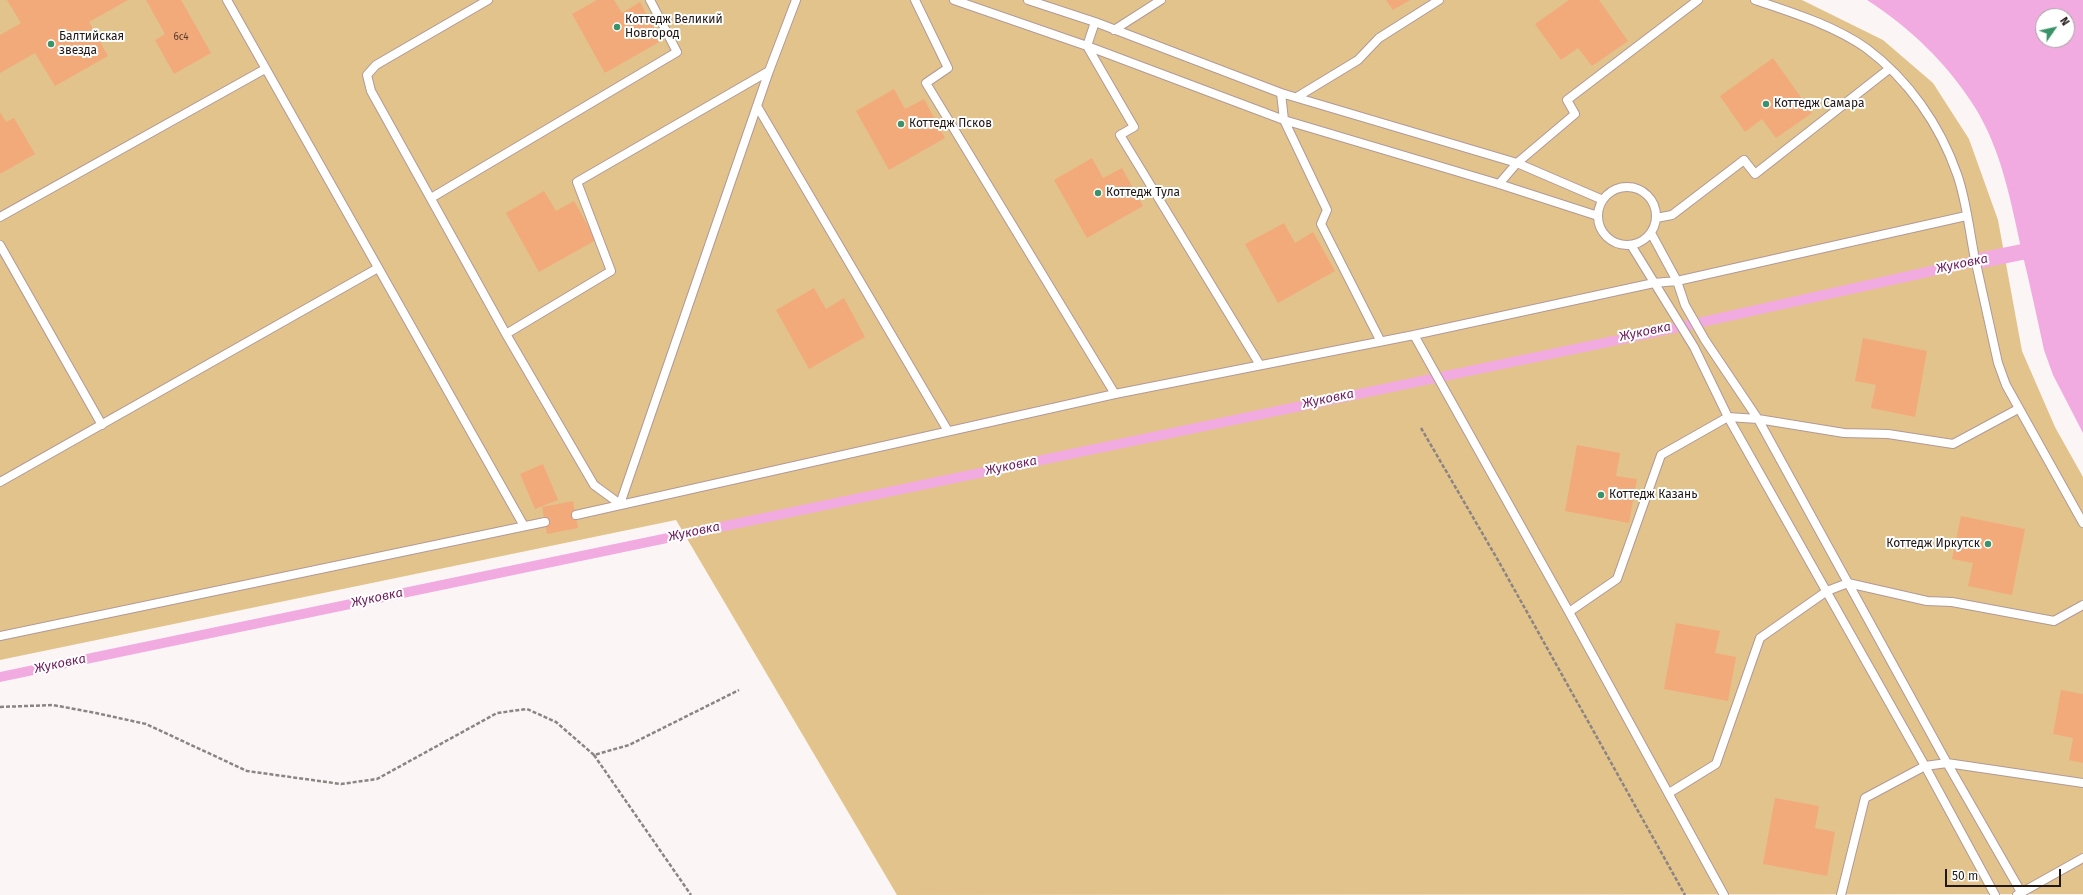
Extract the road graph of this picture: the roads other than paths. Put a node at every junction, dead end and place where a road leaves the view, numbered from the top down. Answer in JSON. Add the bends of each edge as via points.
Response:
{"nodes":[{"id":1,"x":226,"y":0,"type":"edge"},
{"id":2,"x":488,"y":0,"type":"edge"},
{"id":3,"x":650,"y":0,"type":"edge"},
{"id":4,"x":796,"y":0,"type":"edge"},
{"id":5,"x":916,"y":0,"type":"edge"},
{"id":6,"x":954,"y":0,"type":"edge"},
{"id":7,"x":1028,"y":0,"type":"edge"},
{"id":8,"x":1161,"y":0,"type":"edge"},
{"id":9,"x":1440,"y":0,"type":"edge"},
{"id":10,"x":1698,"y":0,"type":"edge"},
{"id":11,"x":1755,"y":0,"type":"edge"},
{"id":12,"x":1095,"y":22,"type":"junction"},
{"id":13,"x":1114,"y":30,"type":"junction"},
{"id":14,"x":1087,"y":46,"type":"junction"},
{"id":15,"x":265,"y":69,"type":"junction"},
{"id":16,"x":1889,"y":69,"type":"junction"},
{"id":17,"x":769,"y":71,"type":"junction"},
{"id":18,"x":1281,"y":93,"type":"junction"},
{"id":19,"x":1297,"y":97,"type":"junction"},
{"id":20,"x":757,"y":106,"type":"junction"},
{"id":21,"x":1284,"y":120,"type":"junction"},
{"id":22,"x":1517,"y":163,"type":"junction"},
{"id":23,"x":1499,"y":184,"type":"junction"},
{"id":24,"x":431,"y":198,"type":"junction"},
{"id":25,"x":1603,"y":200,"type":"junction"},
{"id":26,"x":1598,"y":216,"type":"junction"},
{"id":27,"x":1966,"y":216,"type":"junction"},
{"id":28,"x":0,"y":217,"type":"edge"},
{"id":29,"x":1656,"y":218,"type":"junction"},
{"id":30,"x":1651,"y":233,"type":"junction"},
{"id":31,"x":0,"y":244,"type":"edge"},
{"id":32,"x":1632,"y":245,"type":"junction"},
{"id":33,"x":378,"y":268,"type":"junction"},
{"id":34,"x":1676,"y":281,"type":"junction"},
{"id":35,"x":1654,"y":283,"type":"junction"},
{"id":36,"x":506,"y":334,"type":"junction"},
{"id":37,"x":1414,"y":334,"type":"junction"},
{"id":38,"x":1380,"y":340,"type":"junction"},
{"id":39,"x":1260,"y":365,"type":"junction"},
{"id":40,"x":1115,"y":394,"type":"junction"},
{"id":41,"x":2018,"y":409,"type":"junction"},
{"id":42,"x":1728,"y":417,"type":"junction"},
{"id":43,"x":1758,"y":419,"type":"junction"},
{"id":44,"x":102,"y":425,"type":"junction"},
{"id":45,"x":948,"y":431,"type":"junction"},
{"id":46,"x":0,"y":482,"type":"edge"},
{"id":47,"x":620,"y":504,"type":"junction"},
{"id":48,"x":576,"y":515,"type":"dead end"},
{"id":49,"x":545,"y":522,"type":"dead end"},
{"id":50,"x":2083,"y":523,"type":"edge"},
{"id":51,"x":524,"y":526,"type":"junction"},
{"id":52,"x":1848,"y":583,"type":"junction"},
{"id":53,"x":1827,"y":591,"type":"junction"},
{"id":54,"x":2083,"y":605,"type":"edge"},
{"id":55,"x":1569,"y":612,"type":"junction"},
{"id":56,"x":0,"y":636,"type":"edge"},
{"id":57,"x":1947,"y":763,"type":"junction"},
{"id":58,"x":1925,"y":766,"type":"junction"},
{"id":59,"x":2083,"y":783,"type":"edge"},
{"id":60,"x":1669,"y":793,"type":"junction"},
{"id":61,"x":2083,"y":858,"type":"edge"},
{"id":62,"x":2018,"y":894,"type":"edge"},
{"id":63,"x":1724,"y":895,"type":"edge"},
{"id":64,"x":1841,"y":895,"type":"edge"},
{"id":65,"x":1995,"y":895,"type":"edge"}],
"edges":[{"from":1,"to":15,"type":"lane"},
{"from":2,"to":24,"type":"lane","via":[[376,65],[367,75],[371,91]]},
{"from":3,"to":24,"type":"lane","via":[[677,52]]},
{"from":4,"to":17,"type":"lane"},
{"from":5,"to":40,"type":"lane","via":[[948,68],[926,83]]},
{"from":6,"to":14,"type":"lane"},
{"from":7,"to":12,"type":"lane"},
{"from":8,"to":13,"type":"lane"},
{"from":9,"to":19,"type":"lane","via":[[1379,38],[1358,60]]},
{"from":10,"to":22,"type":"lane","via":[[1567,100],[1575,114]]},
{"from":11,"to":16,"type":"lane","via":[[1843,34]]},
{"from":12,"to":13,"type":"lane"},
{"from":12,"to":14,"type":"lane"},
{"from":13,"to":18,"type":"lane"},
{"from":14,"to":21,"type":"lane"},
{"from":14,"to":39,"type":"lane","via":[[1134,127],[1120,135]]},
{"from":15,"to":28,"type":"lane"},
{"from":15,"to":33,"type":"lane"},
{"from":16,"to":27,"type":"lane","via":[[1909,89],[1944,144],[1957,175]]},
{"from":16,"to":29,"type":"lane","via":[[1755,174],[1744,160],[1672,215]]},
{"from":17,"to":20,"type":"lane"},
{"from":17,"to":36,"type":"lane","via":[[577,182],[611,271]]},
{"from":18,"to":19,"type":"lane"},
{"from":18,"to":21,"type":"lane"},
{"from":19,"to":22,"type":"lane"},
{"from":20,"to":45,"type":"lane"},
{"from":20,"to":47,"type":"lane"},
{"from":21,"to":23,"type":"lane"},
{"from":21,"to":38,"type":"lane","via":[[1327,210],[1321,224]]},
{"from":22,"to":23,"type":"lane"},
{"from":22,"to":25,"type":"lane"},
{"from":23,"to":26,"type":"lane"},
{"from":24,"to":36,"type":"lane"},
{"from":25,"to":26,"type":"lane"},
{"from":25,"to":29,"type":"lane","via":[[1609,192],[1618,188],[1637,188],[1652,200]]},
{"from":26,"to":32,"type":"lane","via":[[1600,226],[1612,241]]},
{"from":27,"to":34,"type":"lane"},
{"from":27,"to":41,"type":"lane","via":[[1998,363]]},
{"from":29,"to":30,"type":"lane"},
{"from":30,"to":32,"type":"lane","via":[[1639,243]]},
{"from":30,"to":34,"type":"lane"},
{"from":31,"to":44,"type":"lane"},
{"from":32,"to":35,"type":"lane"},
{"from":33,"to":44,"type":"lane"},
{"from":33,"to":51,"type":"lane"},
{"from":34,"to":35,"type":"lane"},
{"from":34,"to":43,"type":"lane","via":[[1685,305],[1705,340]]},
{"from":35,"to":37,"type":"lane"},
{"from":35,"to":42,"type":"lane","via":[[1694,347]]},
{"from":36,"to":47,"type":"lane","via":[[594,485]]},
{"from":37,"to":38,"type":"lane"},
{"from":37,"to":55,"type":"lane"},
{"from":38,"to":39,"type":"lane"},
{"from":39,"to":40,"type":"lane"},
{"from":40,"to":45,"type":"lane"},
{"from":41,"to":43,"type":"lane","via":[[1953,444],[1888,434],[1844,433]]},
{"from":41,"to":50,"type":"lane"},
{"from":42,"to":43,"type":"lane"},
{"from":42,"to":53,"type":"lane"},
{"from":42,"to":55,"type":"lane","via":[[1661,455],[1617,579]]},
{"from":43,"to":52,"type":"lane"},
{"from":44,"to":46,"type":"lane"},
{"from":45,"to":47,"type":"lane"},
{"from":47,"to":48,"type":"lane"},
{"from":49,"to":51,"type":"lane"},
{"from":51,"to":56,"type":"lane"},
{"from":52,"to":53,"type":"lane"},
{"from":52,"to":54,"type":"lane","via":[[1927,601],[1952,602],[2054,621]]},
{"from":52,"to":57,"type":"lane"},
{"from":53,"to":58,"type":"lane"},
{"from":53,"to":60,"type":"lane","via":[[1760,638],[1716,764]]},
{"from":55,"to":60,"type":"lane"},
{"from":57,"to":58,"type":"lane"},
{"from":57,"to":59,"type":"lane"},
{"from":57,"to":62,"type":"lane"},
{"from":58,"to":64,"type":"lane","via":[[1865,798]]},
{"from":58,"to":65,"type":"lane"},
{"from":60,"to":63,"type":"lane"},
{"from":61,"to":62,"type":"lane"}]}
